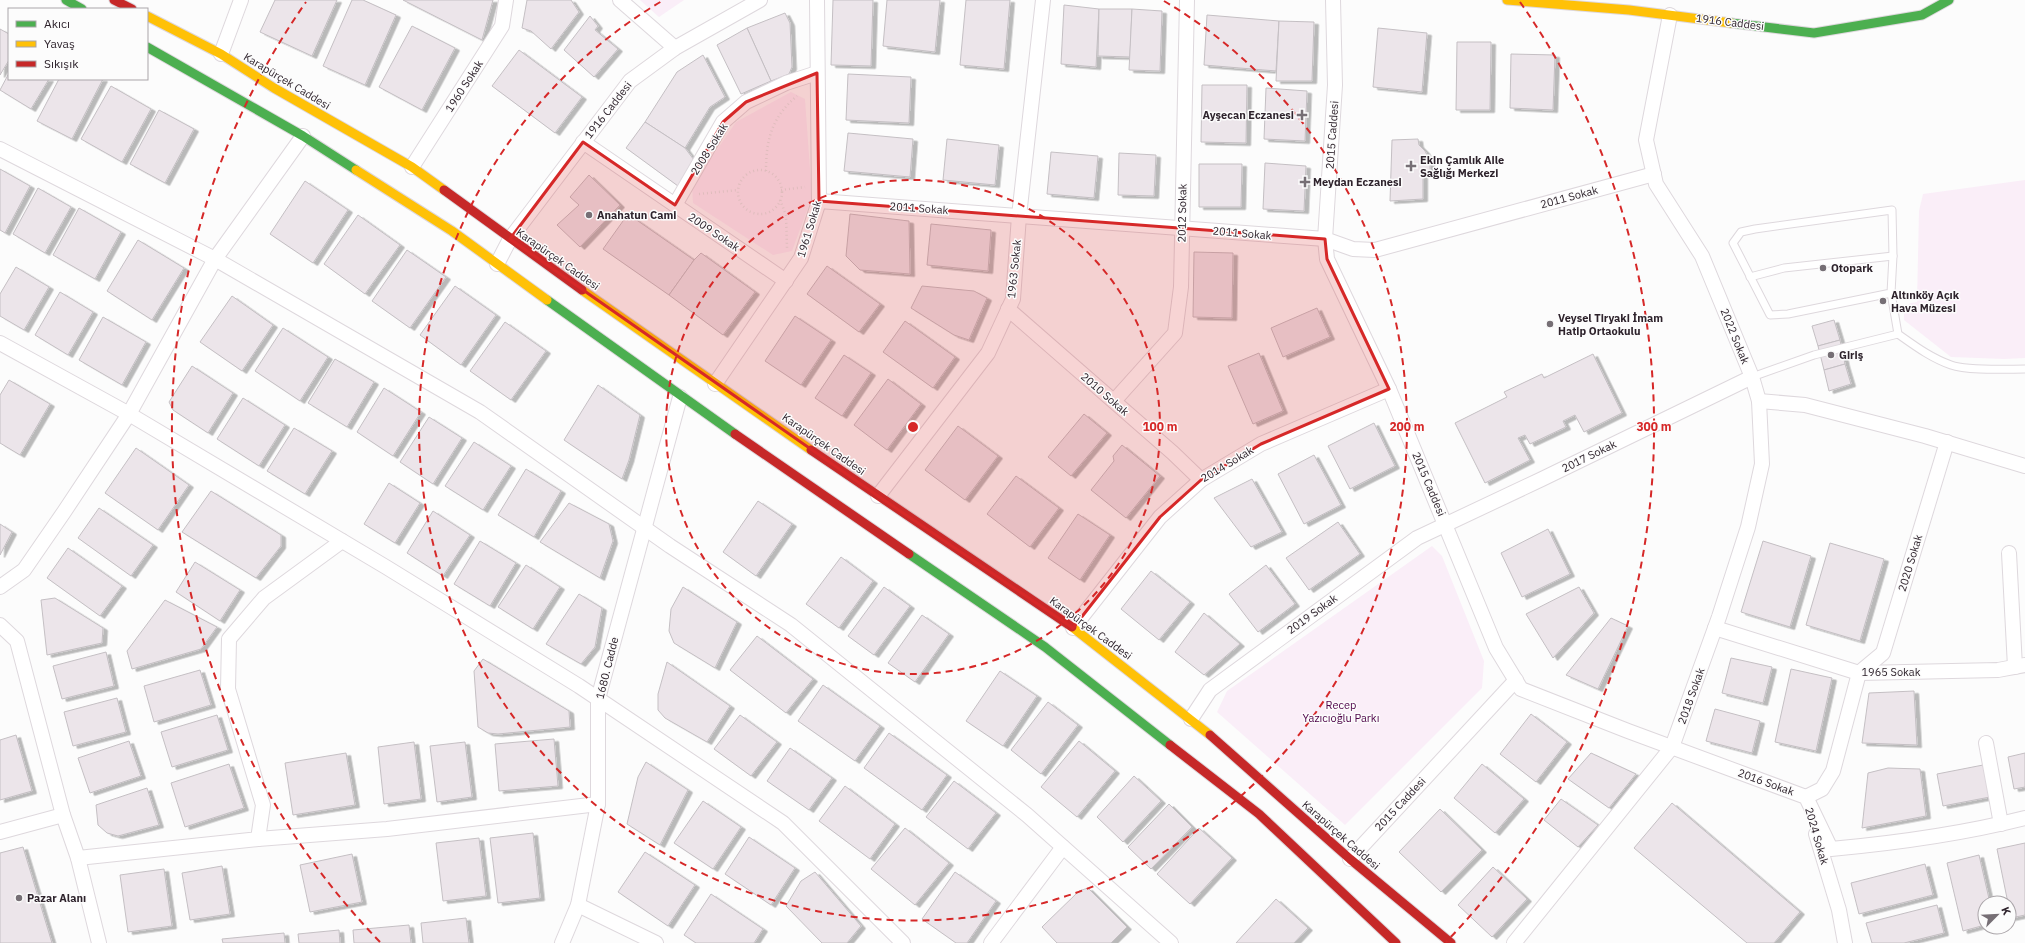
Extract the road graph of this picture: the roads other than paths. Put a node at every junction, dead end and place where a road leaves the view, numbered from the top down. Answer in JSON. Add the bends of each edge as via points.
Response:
{"nodes":[{"id":1,"x":66,"y":0,"type":"edge"},
{"id":2,"x":114,"y":0,"type":"edge"},
{"id":3,"x":124,"y":0,"type":"edge"},
{"id":4,"x":241,"y":0,"type":"edge"},
{"id":5,"x":506,"y":0,"type":"edge"},
{"id":6,"x":620,"y":0,"type":"edge"},
{"id":7,"x":760,"y":0,"type":"edge"},
{"id":8,"x":817,"y":0,"type":"edge"},
{"id":9,"x":1043,"y":0,"type":"edge"},
{"id":10,"x":1187,"y":0,"type":"edge"},
{"id":11,"x":1333,"y":0,"type":"edge"},
{"id":12,"x":1507,"y":0,"type":"edge"},
{"id":13,"x":1949,"y":0,"type":"edge"},
{"id":14,"x":80,"y":8,"type":"edge"},
{"id":15,"x":130,"y":8,"type":"edge"},
{"id":16,"x":136,"y":8,"type":"edge"},
{"id":17,"x":1670,"y":15,"type":"junction"},
{"id":18,"x":148,"y":17,"type":"edge"},
{"id":19,"x":148,"y":48,"type":"edge"},
{"id":20,"x":675,"y":48,"type":"junction"},
{"id":21,"x":221,"y":54,"type":"junction"},
{"id":22,"x":818,"y":78,"type":"junction"},
{"id":23,"x":303,"y":136,"type":"junction"},
{"id":24,"x":583,"y":142,"type":"junction"},
{"id":25,"x":0,"y":149,"type":"edge"},
{"id":26,"x":412,"y":167,"type":"junction"},
{"id":27,"x":1654,"y":174,"type":"junction"},
{"id":28,"x":678,"y":200,"type":"junction"},
{"id":29,"x":819,"y":201,"type":"junction"},
{"id":30,"x":1019,"y":216,"type":"junction"},
{"id":31,"x":1181,"y":228,"type":"junction"},
{"id":32,"x":510,"y":239,"type":"junction"},
{"id":33,"x":1325,"y":239,"type":"junction"},
{"id":34,"x":1893,"y":256,"type":"junction"},
{"id":35,"x":215,"y":259,"type":"junction"},
{"id":36,"x":497,"y":264,"type":"junction"},
{"id":37,"x":1750,"y":277,"type":"junction"},
{"id":38,"x":786,"y":281,"type":"junction"},
{"id":39,"x":1891,"y":293,"type":"junction"},
{"id":40,"x":1008,"y":309,"type":"junction"},
{"id":41,"x":1898,"y":334,"type":"junction"},
{"id":42,"x":0,"y":343,"type":"edge"},
{"id":43,"x":2025,"y":369,"type":"edge"},
{"id":44,"x":1752,"y":377,"type":"junction"},
{"id":45,"x":715,"y":384,"type":"junction"},
{"id":46,"x":1389,"y":389,"type":"junction"},
{"id":47,"x":680,"y":397,"type":"junction"},
{"id":48,"x":1114,"y":401,"type":"junction"},
{"id":49,"x":1759,"y":401,"type":"junction"},
{"id":50,"x":129,"y":414,"type":"junction"},
{"id":51,"x":1947,"y":442,"type":"junction"},
{"id":52,"x":2025,"y":466,"type":"edge"},
{"id":53,"x":1201,"y":480,"type":"junction"},
{"id":54,"x":878,"y":496,"type":"junction"},
{"id":55,"x":1446,"y":525,"type":"junction"},
{"id":56,"x":644,"y":527,"type":"junction"},
{"id":57,"x":342,"y":541,"type":"junction"},
{"id":58,"x":2009,"y":553,"type":"dead end"},
{"id":59,"x":0,"y":587,"type":"edge"},
{"id":60,"x":0,"y":625,"type":"edge"},
{"id":61,"x":1073,"y":628,"type":"junction"},
{"id":62,"x":1715,"y":628,"type":"junction"},
{"id":63,"x":2020,"y":666,"type":"edge"},
{"id":64,"x":1859,"y":673,"type":"junction"},
{"id":65,"x":1516,"y":680,"type":"junction"},
{"id":66,"x":598,"y":699,"type":"junction"},
{"id":67,"x":1191,"y":719,"type":"junction"},
{"id":68,"x":1986,"y":743,"type":"dead end"},
{"id":69,"x":1672,"y":747,"type":"junction"},
{"id":70,"x":1806,"y":797,"type":"junction"},
{"id":71,"x":598,"y":804,"type":"junction"},
{"id":72,"x":63,"y":815,"type":"junction"},
{"id":73,"x":2025,"y":818,"type":"edge"},
{"id":74,"x":2001,"y":824,"type":"junction"},
{"id":75,"x":0,"y":832,"type":"edge"},
{"id":76,"x":258,"y":839,"type":"junction"},
{"id":77,"x":1063,"y":847,"type":"junction"},
{"id":78,"x":78,"y":858,"type":"junction"},
{"id":79,"x":1350,"y":859,"type":"junction"},
{"id":80,"x":578,"y":905,"type":"junction"},
{"id":81,"x":99,"y":943,"type":"edge"},
{"id":82,"x":562,"y":943,"type":"edge"},
{"id":83,"x":656,"y":943,"type":"edge"},
{"id":84,"x":904,"y":943,"type":"edge"},
{"id":85,"x":991,"y":943,"type":"edge"},
{"id":86,"x":1171,"y":943,"type":"edge"},
{"id":87,"x":1396,"y":943,"type":"edge"},
{"id":88,"x":1451,"y":943,"type":"edge"},
{"id":89,"x":1514,"y":943,"type":"edge"},
{"id":90,"x":1845,"y":943,"type":"edge"}],
"edges":[{"from":1,"to":14,"type":"main road"},
{"from":2,"to":15,"type":"main road"},
{"from":3,"to":16,"type":"main road"},
{"from":4,"to":21,"type":"street"},
{"from":5,"to":26,"type":"street","name":"1960 Sokak","via":[[502,26]]},
{"from":6,"to":20,"type":"street"},
{"from":7,"to":20,"type":"street","name":"1916 Caddesi"},
{"from":8,"to":22,"type":"street","name":"1961 Sokak"},
{"from":9,"to":30,"type":"street","name":"1963 Sokak"},
{"from":10,"to":31,"type":"street","name":"2012 Sokak"},
{"from":11,"to":33,"type":"street","name":"2015 Caddesi","via":[[1335,86]]},
{"from":12,"to":17,"type":"main road","name":"1916 Caddesi"},
{"from":13,"to":17,"type":"main road","name":"1916 Caddesi","via":[[1922,15],[1814,33]]},
{"from":17,"to":27,"type":"street","name":"2022 Sokak","via":[[1646,140]]},
{"from":18,"to":21,"type":"main road","name":"Karapürçek Caddesi"},
{"from":19,"to":23,"type":"main road"},
{"from":20,"to":24,"type":"street","name":"1916 Caddesi","via":[[630,81]]},
{"from":21,"to":26,"type":"main road","name":"Karapürçek Caddesi","via":[[274,88]]},
{"from":22,"to":28,"type":"street","name":"2008 Sokak","via":[[786,83],[746,102],[723,122]]},
{"from":22,"to":29,"type":"street","name":"1961 Sokak"},
{"from":23,"to":35,"type":"street"},
{"from":23,"to":36,"type":"main road","via":[[452,231]]},
{"from":24,"to":28,"type":"street","name":"2009 Sokak"},
{"from":24,"to":32,"type":"street","name":"1916 Caddesi"},
{"from":25,"to":35,"type":"street"},
{"from":26,"to":32,"type":"main road","name":"Karapürçek Caddesi"},
{"from":27,"to":33,"type":"street","name":"2011 Sokak","via":[[1374,250],[1354,249]]},
{"from":27,"to":44,"type":"street","name":"2022 Sokak","via":[[1656,184],[1702,256]]},
{"from":28,"to":38,"type":"street","name":"2009 Sokak"},
{"from":29,"to":30,"type":"street","name":"2011 Sokak"},
{"from":29,"to":38,"type":"street","name":"1961 Sokak","via":[[801,258]]},
{"from":30,"to":31,"type":"street","name":"2011 Sokak"},
{"from":30,"to":40,"type":"street","name":"1963 Sokak","via":[[1013,299]]},
{"from":31,"to":33,"type":"street","name":"2011 Sokak"},
{"from":31,"to":48,"type":"street","name":"2012 Sokak","via":[[1181,287],[1175,334]]},
{"from":32,"to":36,"type":"street","name":"1916 Caddesi"},
{"from":32,"to":45,"type":"main road","name":"Karapürçek Caddesi"},
{"from":33,"to":46,"type":"street","name":"2015 Caddesi","via":[[1327,259]]},
{"from":34,"to":37,"type":"lane","via":[[1784,268]]},
{"from":34,"to":37,"type":"lane","via":[[1892,210],[1838,217],[1741,232],[1733,243]]},
{"from":34,"to":39,"type":"lane"},
{"from":35,"to":50,"type":"street"},
{"from":35,"to":56,"type":"street","via":[[480,412]]},
{"from":36,"to":47,"type":"main road"},
{"from":37,"to":39,"type":"lane","via":[[1770,315],[1788,314]]},
{"from":38,"to":45,"type":"street","name":"1961 Sokak"},
{"from":39,"to":41,"type":"lane"},
{"from":40,"to":48,"type":"street","name":"2010 Sokak"},
{"from":40,"to":54,"type":"street","name":"1963 Sokak","via":[[988,353]]},
{"from":41,"to":43,"type":"lane","via":[[1920,351],[1952,366],[1998,370]]},
{"from":41,"to":44,"type":"lane","via":[[1814,355]]},
{"from":42,"to":50,"type":"street"},
{"from":44,"to":49,"type":"street","name":"2022 Sokak"},
{"from":44,"to":55,"type":"street","name":"2017 Sokak"},
{"from":45,"to":54,"type":"main road","name":"Karapürçek Caddesi"},
{"from":46,"to":53,"type":"street","name":"2014 Sokak","via":[[1261,444]]},
{"from":46,"to":55,"type":"street","name":"2015 Caddesi"},
{"from":47,"to":56,"type":"street","name":"1680. Cadde"},
{"from":47,"to":87,"type":"main road","via":[[1045,647],[1259,814]]},
{"from":48,"to":53,"type":"street","name":"2010 Sokak"},
{"from":49,"to":51,"type":"street","via":[[1805,405]]},
{"from":49,"to":62,"type":"street","name":"2018 Sokak","via":[[1762,464],[1748,527]]},
{"from":50,"to":57,"type":"street"},
{"from":50,"to":59,"type":"street","via":[[24,570]]},
{"from":51,"to":52,"type":"street"},
{"from":51,"to":64,"type":"street","name":"2020 Sokak","via":[[1883,653]]},
{"from":53,"to":61,"type":"street","name":"2014 Sokak","via":[[1160,517]]},
{"from":54,"to":61,"type":"main road","name":"Karapürçek Caddesi"},
{"from":55,"to":65,"type":"street","name":"2015 Caddesi","via":[[1496,648]]},
{"from":55,"to":67,"type":"street","name":"2019 Sokak","via":[[1417,538],[1210,690]]},
{"from":56,"to":66,"type":"street","name":"1680. Cadde"},
{"from":56,"to":77,"type":"street","via":[[791,625],[1027,815]]},
{"from":57,"to":66,"type":"street"},
{"from":57,"to":76,"type":"street","via":[[264,598],[229,639],[228,689],[263,805]]},
{"from":58,"to":63,"type":"street"},
{"from":60,"to":72,"type":"street","via":[[17,641]]},
{"from":61,"to":67,"type":"main road","name":"Karapürçek Caddesi"},
{"from":62,"to":64,"type":"street","name":"1965 Sokak"},
{"from":62,"to":69,"type":"street","name":"2018 Sokak"},
{"from":63,"to":64,"type":"street","name":"1965 Sokak","via":[[1983,670]]},
{"from":64,"to":70,"type":"street","name":"2024 Sokak","via":[[1833,771],[1822,789]]},
{"from":65,"to":69,"type":"street","name":"2016 Sokak","via":[[1521,689]]},
{"from":65,"to":79,"type":"street","name":"2015 Caddesi"},
{"from":66,"to":71,"type":"street","name":"1680. Cadde"},
{"from":66,"to":84,"type":"street","via":[[783,823]]},
{"from":67,"to":79,"type":"main road","name":"Karapürçek Caddesi"},
{"from":68,"to":74,"type":"street"},
{"from":69,"to":70,"type":"street","name":"2016 Sokak"},
{"from":69,"to":89,"type":"street","name":"2018 Sokak"},
{"from":70,"to":74,"type":"street","name":"2016 Sokak","via":[[1831,849]]},
{"from":70,"to":90,"type":"street","name":"2024 Sokak","via":[[1839,910]]},
{"from":71,"to":76,"type":"street","via":[[387,829]]},
{"from":71,"to":80,"type":"street","name":"1680. Cadde"},
{"from":72,"to":75,"type":"street"},
{"from":72,"to":78,"type":"street"},
{"from":73,"to":74,"type":"street","name":"2016 Sokak"},
{"from":76,"to":78,"type":"street"},
{"from":77,"to":85,"type":"street"},
{"from":77,"to":86,"type":"street"},
{"from":78,"to":81,"type":"street"},
{"from":79,"to":88,"type":"main road","name":"Karapürçek Caddesi"},
{"from":80,"to":82,"type":"street","name":"1680. Cadde"},
{"from":80,"to":83,"type":"street"}]}
